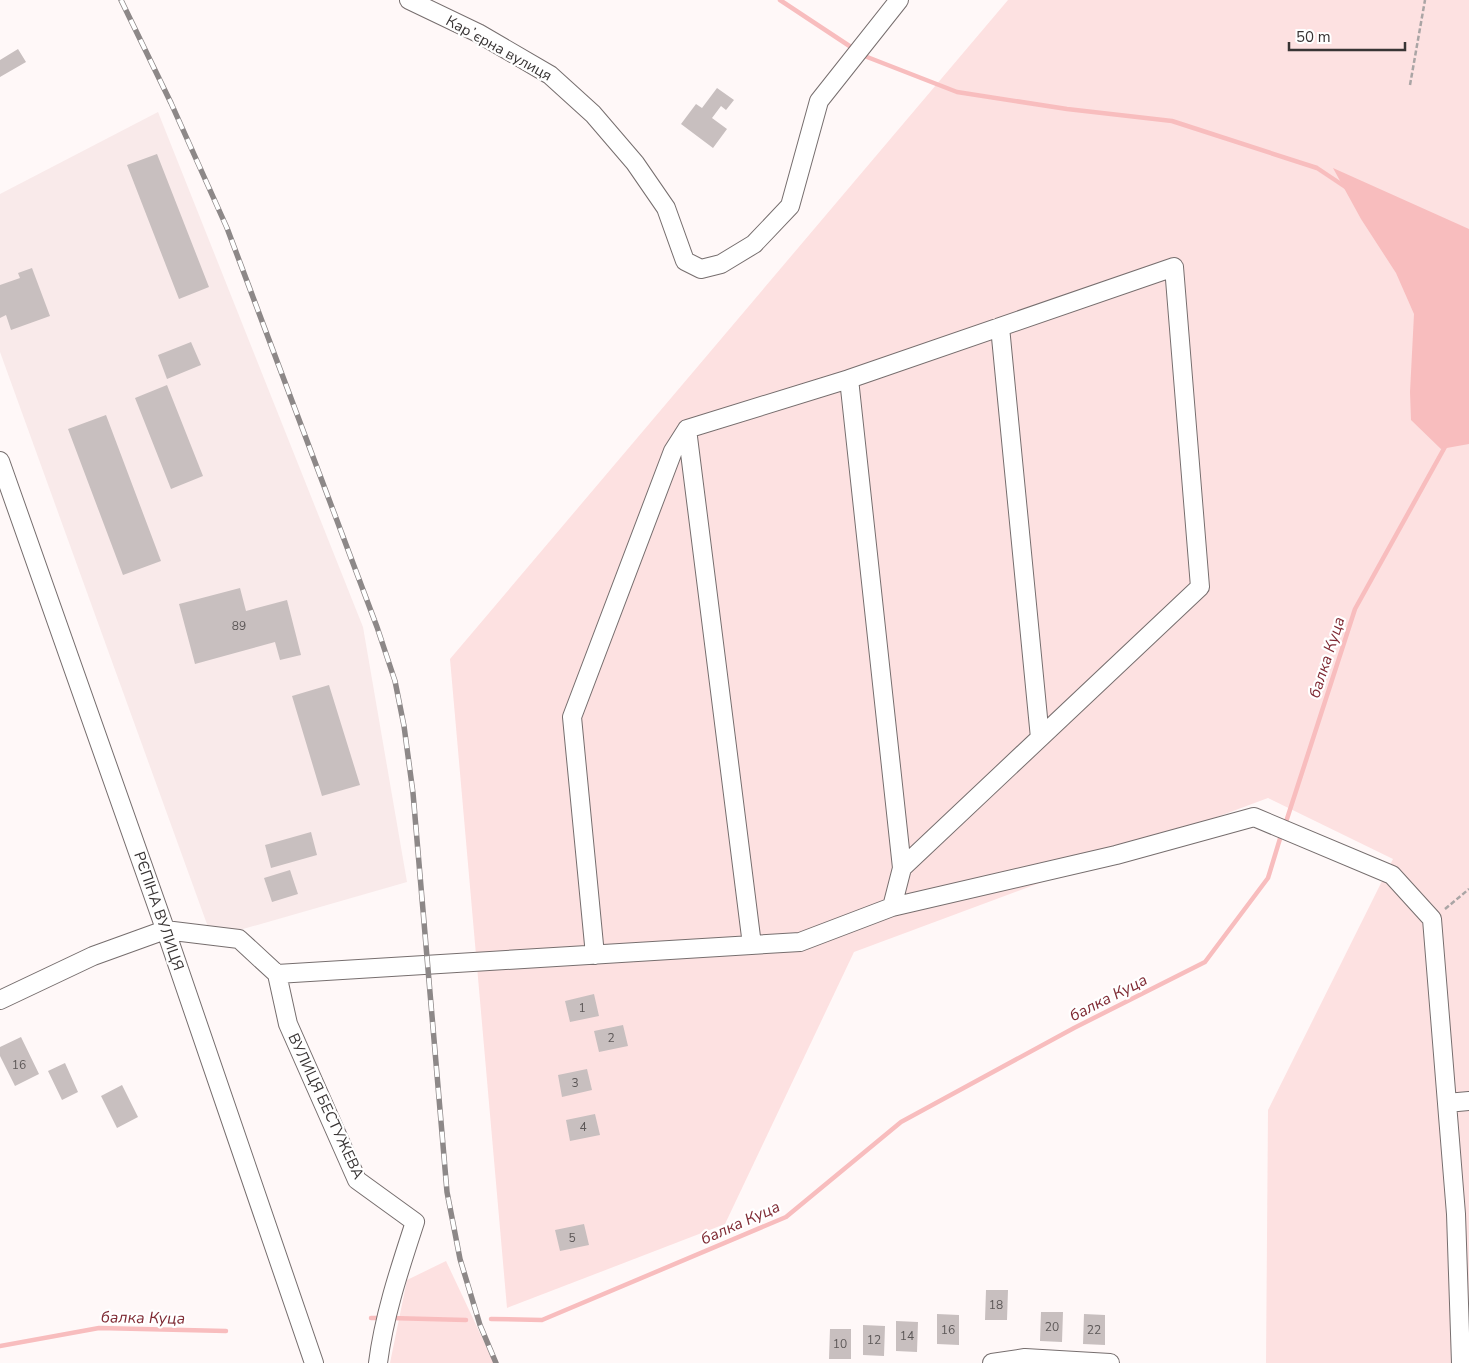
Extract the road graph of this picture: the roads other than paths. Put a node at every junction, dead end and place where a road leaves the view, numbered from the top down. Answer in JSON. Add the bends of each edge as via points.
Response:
{"nodes":[{"id":1,"x":409,"y":0,"type":"edge"},
{"id":2,"x":900,"y":0,"type":"edge"},
{"id":3,"x":1000,"y":327,"type":"junction"},
{"id":4,"x":849,"y":379,"type":"junction"},
{"id":5,"x":687,"y":430,"type":"junction"},
{"id":6,"x":0,"y":460,"type":"edge"},
{"id":7,"x":1040,"y":738,"type":"junction"},
{"id":8,"x":902,"y":868,"type":"junction"},
{"id":9,"x":892,"y":906,"type":"junction"},
{"id":10,"x":165,"y":930,"type":"junction"},
{"id":11,"x":752,"y":945,"type":"junction"},
{"id":12,"x":595,"y":955,"type":"junction"},
{"id":13,"x":277,"y":974,"type":"junction"},
{"id":14,"x":0,"y":1000,"type":"edge"},
{"id":15,"x":1469,"y":1101,"type":"edge"},
{"id":16,"x":1447,"y":1103,"type":"junction"},
{"id":17,"x":314,"y":1363,"type":"edge"},
{"id":18,"x":378,"y":1363,"type":"edge"},
{"id":19,"x":992,"y":1363,"type":"edge"},
{"id":20,"x":1110,"y":1363,"type":"edge"},
{"id":21,"x":1461,"y":1363,"type":"edge"}],
"edges":[{"from":1,"to":2,"type":"street","name":"Карʼєрна вулиця","via":[[478,33],[550,75],[593,114],[635,163],[666,208],[685,261],[701,269],[721,264],[754,244],[790,206],[819,101]]},
{"from":3,"to":4,"type":"street"},
{"from":3,"to":7,"type":"street"},
{"from":3,"to":7,"type":"street","via":[[1174,267],[1200,587]]},
{"from":4,"to":5,"type":"street"},
{"from":4,"to":8,"type":"street"},
{"from":5,"to":11,"type":"street"},
{"from":5,"to":12,"type":"street","via":[[674,450],[572,717]]},
{"from":6,"to":10,"type":"street","name":"РЄПІНА ВУЛИЦЯ"},
{"from":7,"to":8,"type":"street"},
{"from":8,"to":9,"type":"street"},
{"from":9,"to":11,"type":"street","via":[[800,942]]},
{"from":9,"to":16,"type":"street","via":[[1116,855],[1254,817],[1392,875],[1432,920]]},
{"from":10,"to":13,"type":"street","via":[[239,939]]},
{"from":10,"to":14,"type":"street","via":[[93,956]]},
{"from":10,"to":17,"type":"street","name":"РЄПІНА ВУЛИЦЯ"},
{"from":11,"to":12,"type":"street"},
{"from":12,"to":13,"type":"street"},
{"from":13,"to":18,"type":"street","name":"ВУЛИЦЯ БЕСТУЖЕВА","via":[[288,1024],[357,1180],[415,1222],[401,1264]]},
{"from":15,"to":16,"type":"street"},
{"from":16,"to":21,"type":"street","via":[[1456,1214]]},
{"from":19,"to":20,"type":"street","via":[[1025,1358]]}]}
